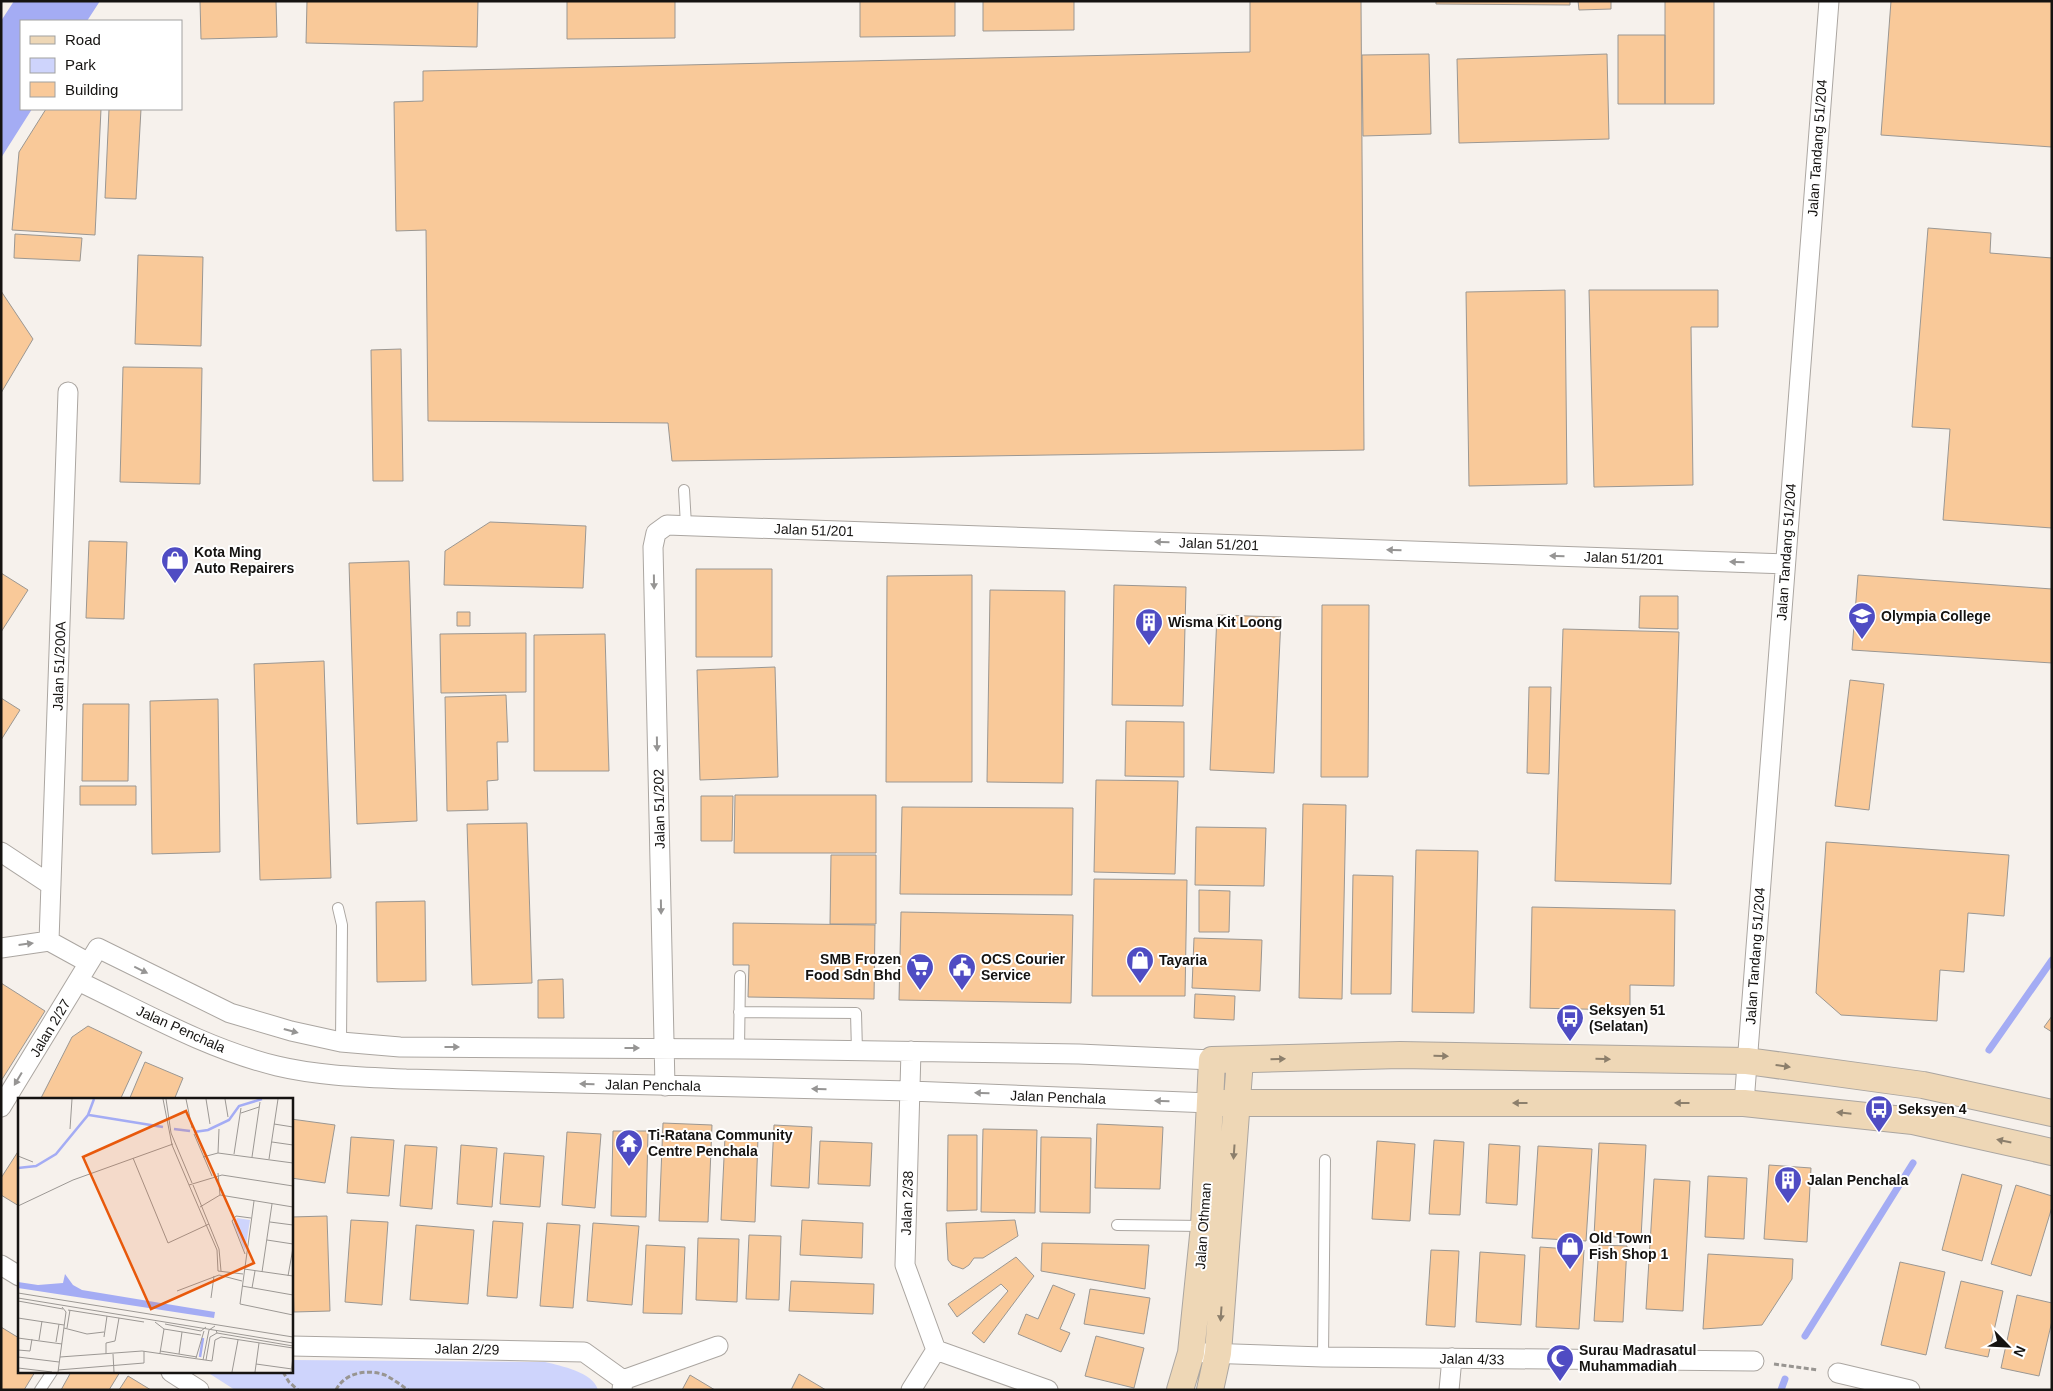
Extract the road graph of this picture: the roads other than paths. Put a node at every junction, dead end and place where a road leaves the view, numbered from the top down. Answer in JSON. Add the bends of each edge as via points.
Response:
{"nodes":[{"id":1,"x":1829,"y":1,"type":"edge"},
{"id":2,"x":68,"y":392,"type":"dead end"},
{"id":3,"x":684,"y":490,"type":"dead end"},
{"id":4,"x":686,"y":525,"type":"junction"},
{"id":5,"x":656,"y":533,"type":"joint"},
{"id":6,"x":1785,"y":564,"type":"junction"},
{"id":7,"x":1,"y":852,"type":"edge"},
{"id":8,"x":51,"y":885,"type":"junction"},
{"id":9,"x":338,"y":908,"type":"dead end"},
{"id":10,"x":49,"y":941,"type":"junction"},
{"id":11,"x":1,"y":948,"type":"edge"},
{"id":12,"x":94,"y":956,"type":"junction"},
{"id":13,"x":740,"y":976,"type":"dead end"},
{"id":14,"x":78,"y":981,"type":"junction"},
{"id":15,"x":739,"y":1012,"type":"junction"},
{"id":16,"x":341,"y":1042,"type":"junction"},
{"id":17,"x":664,"y":1048,"type":"junction"},
{"id":18,"x":739,"y":1049,"type":"junction"},
{"id":19,"x":857,"y":1050,"type":"junction"},
{"id":20,"x":911,"y":1051,"type":"junction"},
{"id":21,"x":1212,"y":1060,"type":"junction"},
{"id":22,"x":1240,"y":1060,"type":"junction"},
{"id":23,"x":1747,"y":1061,"type":"junction"},
{"id":24,"x":665,"y":1086,"type":"junction"},
{"id":25,"x":910,"y":1090,"type":"junction"},
{"id":26,"x":1210,"y":1103,"type":"junction"},
{"id":27,"x":1744,"y":1103,"type":"junction"},
{"id":28,"x":1238,"y":1104,"type":"junction"},
{"id":29,"x":1,"y":1107,"type":"edge"},
{"id":30,"x":2052,"y":1113,"type":"edge"},
{"id":31,"x":2052,"y":1152,"type":"edge"},
{"id":32,"x":1325,"y":1160,"type":"dead end"},
{"id":33,"x":1117,"y":1225,"type":"dead end"},
{"id":34,"x":1204,"y":1226,"type":"junction"},
{"id":35,"x":1,"y":1265,"type":"edge"},
{"id":36,"x":18,"y":1275,"type":"edge"},
{"id":37,"x":292,"y":1346,"type":"edge"},
{"id":38,"x":718,"y":1346,"type":"dead end"},
{"id":39,"x":936,"y":1350,"type":"junction"},
{"id":40,"x":1191,"y":1353,"type":"junction"},
{"id":41,"x":1218,"y":1354,"type":"junction"},
{"id":42,"x":1323,"y":1357,"type":"junction"},
{"id":43,"x":1452,"y":1358,"type":"junction"},
{"id":44,"x":1754,"y":1361,"type":"road end"},
{"id":45,"x":1838,"y":1373,"type":"road end"},
{"id":46,"x":51,"y":1374,"type":"edge"},
{"id":47,"x":174,"y":1374,"type":"edge"},
{"id":48,"x":623,"y":1385,"type":"edge"},
{"id":49,"x":40,"y":1390,"type":"edge"},
{"id":50,"x":199,"y":1390,"type":"edge"},
{"id":51,"x":911,"y":1390,"type":"edge"},
{"id":52,"x":1048,"y":1390,"type":"edge"},
{"id":53,"x":1180,"y":1390,"type":"edge"},
{"id":54,"x":1210,"y":1390,"type":"edge"},
{"id":55,"x":1449,"y":1390,"type":"edge"},
{"id":56,"x":1910,"y":1390,"type":"edge"}],
"edges":[{"from":1,"to":6,"type":"street","name":"Jalan Tandang 51/204"},
{"from":2,"to":8,"type":"street","name":"Jalan 51/200A"},
{"from":3,"to":4,"type":"lane"},
{"from":4,"to":5,"type":"street","name":"Jalan 51/201","via":[[667,525]]},
{"from":6,"to":4,"type":"street","name":"Jalan 51/201","one_way":true},
{"from":5,"to":17,"type":"street","name":"Jalan 51/202","one_way":true,"via":[[653,548]]},
{"from":6,"to":23,"type":"street","name":"Jalan Tandang 51/204"},
{"from":7,"to":8,"type":"street"},
{"from":8,"to":10,"type":"street","name":"Jalan 51/200A"},
{"from":9,"to":16,"type":"lane","via":[[342,925]]},
{"from":11,"to":10,"type":"street","one_way":true},
{"from":10,"to":12,"type":"street"},
{"from":12,"to":14,"type":"street","name":"Jalan 2/27"},
{"from":12,"to":16,"type":"street","one_way":true,"via":[[230,1013]]},
{"from":13,"to":15,"type":"lane"},
{"from":24,"to":14,"type":"street","name":"Jalan Penchala","one_way":true,"via":[[406,1079],[337,1075],[278,1066],[214,1046]]},
{"from":14,"to":29,"type":"street","name":"Jalan 2/27","one_way":true},
{"from":15,"to":18,"type":"lane"},
{"from":15,"to":19,"type":"lane","via":[[856,1013]]},
{"from":16,"to":17,"type":"street","one_way":true,"via":[[400,1046]]},
{"from":17,"to":18,"type":"street"},
{"from":17,"to":24,"type":"street","name":"Jalan 51/202"},
{"from":18,"to":19,"type":"street"},
{"from":19,"to":20,"type":"street"},
{"from":20,"to":21,"type":"street"},
{"from":20,"to":25,"type":"street","name":"Jalan 2/38"},
{"from":21,"to":22,"type":"main road"},
{"from":21,"to":26,"type":"main road","name":"Jalan Othman"},
{"from":22,"to":23,"type":"main road","one_way":true,"via":[[1400,1055]]},
{"from":22,"to":28,"type":"main road","name":"Jalan Othman"},
{"from":23,"to":27,"type":"street","name":"Jalan Tandang 51/204"},
{"from":23,"to":30,"type":"main road","one_way":true,"via":[[1923,1085]]},
{"from":25,"to":24,"type":"street","name":"Jalan Penchala","one_way":true},
{"from":26,"to":25,"type":"street","name":"Jalan Penchala","one_way":true},
{"from":25,"to":39,"type":"street","name":"Jalan 2/38","via":[[905,1265]]},
{"from":26,"to":28,"type":"main road","name":"Jalan Penchala"},
{"from":26,"to":34,"type":"main road","name":"Jalan Othman"},
{"from":27,"to":28,"type":"main road","name":"Jalan Penchala","one_way":true},
{"from":31,"to":27,"type":"main road","name":"Jalan Penchala","one_way":true,"via":[[1913,1121]]},
{"from":28,"to":41,"type":"main road","name":"Jalan Othman","one_way":true},
{"from":32,"to":42,"type":"lane"},
{"from":33,"to":34,"type":"lane"},
{"from":34,"to":40,"type":"main road","name":"Jalan Othman"},
{"from":35,"to":36,"type":"street"},
{"from":37,"to":48,"type":"street","name":"Jalan 2/29","via":[[584,1352]]},
{"from":38,"to":48,"type":"street"},
{"from":39,"to":51,"type":"street"},
{"from":39,"to":52,"type":"street"},
{"from":40,"to":41,"type":"street","name":"Jalan 4/33"},
{"from":40,"to":53,"type":"main road","name":"Jalan Othman"},
{"from":41,"to":42,"type":"street","name":"Jalan 4/33"},
{"from":41,"to":54,"type":"main road","name":"Jalan Othman"},
{"from":42,"to":43,"type":"street","name":"Jalan 4/33"},
{"from":43,"to":44,"type":"street","name":"Jalan 4/33"},
{"from":43,"to":55,"type":"street"},
{"from":45,"to":56,"type":"street"},
{"from":46,"to":49,"type":"lane"},
{"from":47,"to":50,"type":"street"}]}
